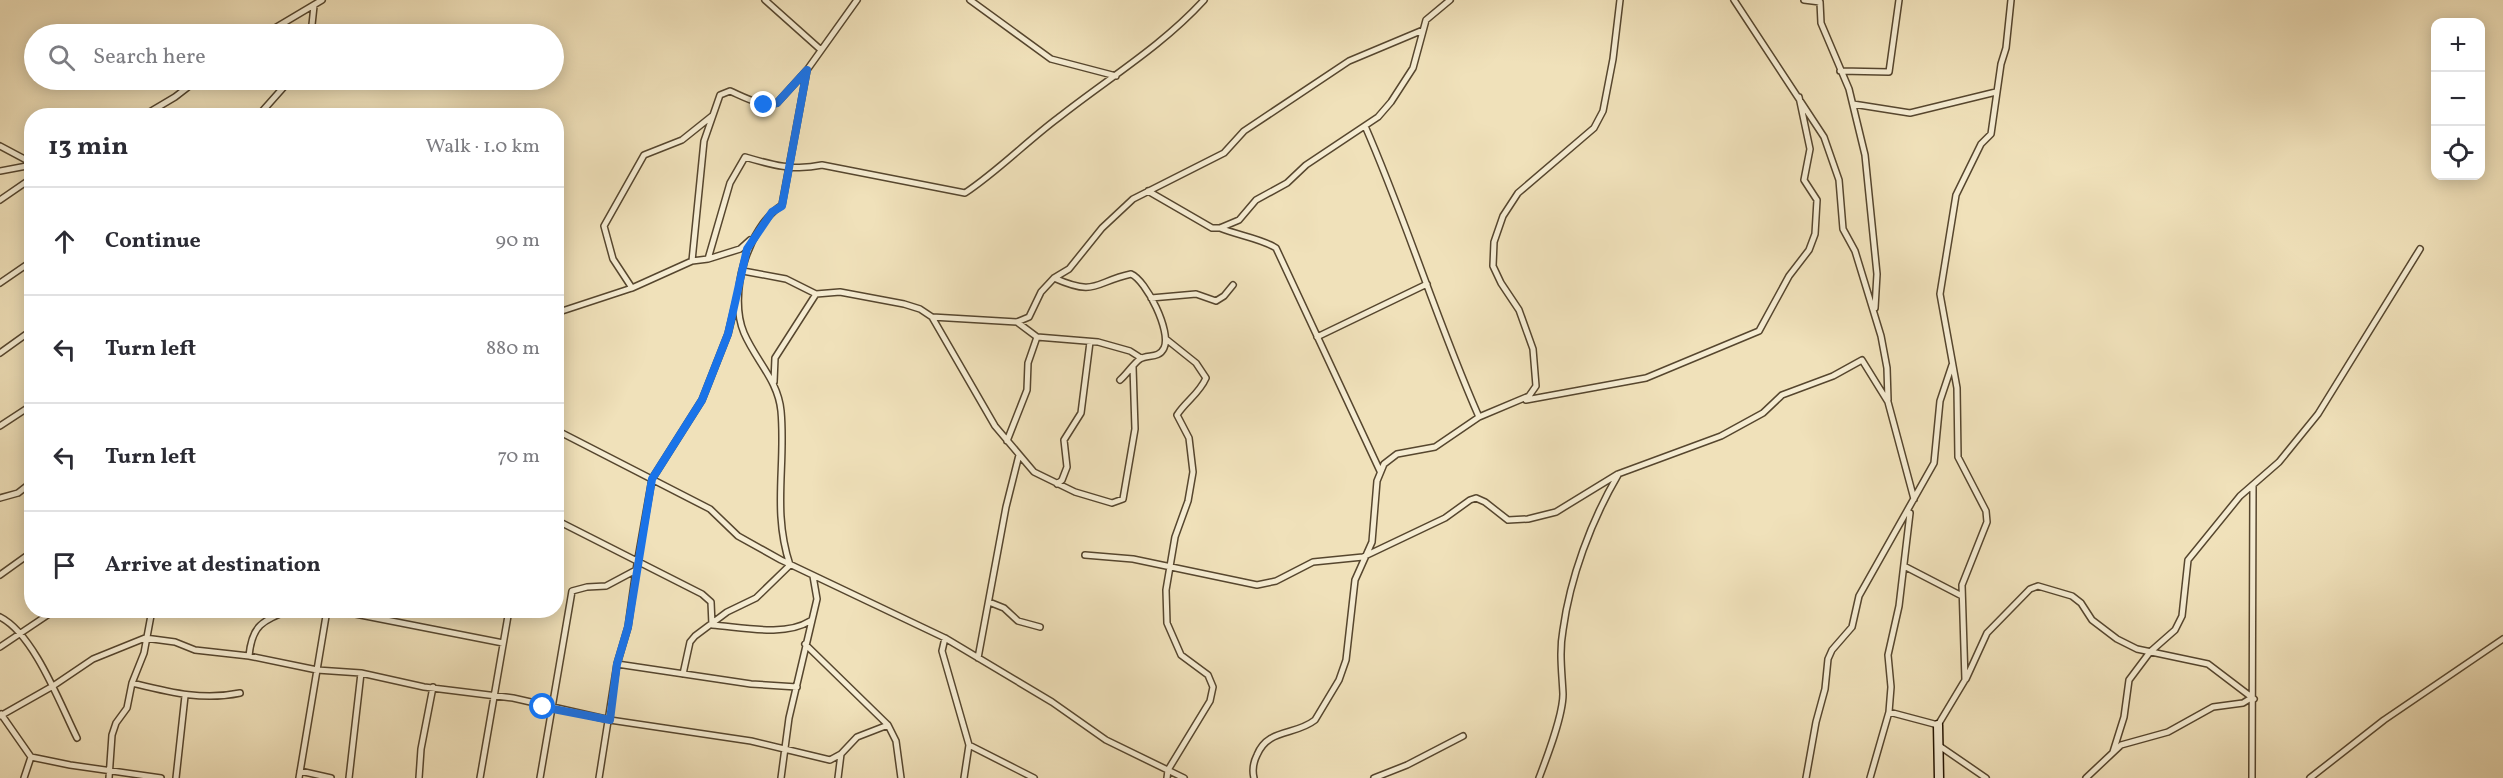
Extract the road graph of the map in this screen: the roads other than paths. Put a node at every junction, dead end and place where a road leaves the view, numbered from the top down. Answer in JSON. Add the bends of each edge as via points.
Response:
{"nodes":[{"id":1,"x":322,"y":0,"type":"edge"},
{"id":2,"x":765,"y":0,"type":"edge"},
{"id":3,"x":857,"y":0,"type":"edge"},
{"id":4,"x":970,"y":0,"type":"edge"},
{"id":5,"x":1204,"y":0,"type":"edge"},
{"id":6,"x":1449,"y":0,"type":"edge"},
{"id":7,"x":1620,"y":0,"type":"edge"},
{"id":8,"x":1734,"y":0,"type":"edge"},
{"id":9,"x":1804,"y":0,"type":"edge"},
{"id":10,"x":1899,"y":0,"type":"edge"},
{"id":11,"x":2011,"y":0,"type":"edge"},
{"id":12,"x":314,"y":6,"type":"junction"},
{"id":13,"x":282,"y":24,"type":"edge"},
{"id":14,"x":312,"y":24,"type":"edge"},
{"id":15,"x":1423,"y":30,"type":"junction"},
{"id":16,"x":820,"y":50,"type":"junction"},
{"id":17,"x":807,"y":70,"type":"junction"},
{"id":18,"x":1840,"y":71,"type":"junction"},
{"id":19,"x":1116,"y":76,"type":"junction"},
{"id":20,"x":185,"y":90,"type":"edge"},
{"id":21,"x":281,"y":90,"type":"edge"},
{"id":22,"x":1996,"y":92,"type":"junction"},
{"id":23,"x":1799,"y":97,"type":"junction"},
{"id":24,"x":1853,"y":104,"type":"junction"},
{"id":25,"x":157,"y":108,"type":"edge"},
{"id":26,"x":265,"y":108,"type":"edge"},
{"id":27,"x":713,"y":115,"type":"junction"},
{"id":28,"x":1365,"y":126,"type":"junction"},
{"id":29,"x":0,"y":146,"type":"edge"},
{"id":30,"x":24,"y":160,"type":"edge"},
{"id":31,"x":24,"y":166,"type":"edge"},
{"id":32,"x":790,"y":168,"type":"junction"},
{"id":33,"x":0,"y":171,"type":"edge"},
{"id":34,"x":24,"y":184,"type":"edge"},
{"id":35,"x":1148,"y":191,"type":"junction"},
{"id":36,"x":0,"y":200,"type":"edge"},
{"id":37,"x":1220,"y":228,"type":"junction"},
{"id":38,"x":754,"y":237,"type":"junction"},
{"id":39,"x":2420,"y":249,"type":"dead end"},
{"id":40,"x":708,"y":258,"type":"junction"},
{"id":41,"x":692,"y":261,"type":"junction"},
{"id":42,"x":24,"y":266,"type":"edge"},
{"id":43,"x":742,"y":272,"type":"junction"},
{"id":44,"x":1054,"y":278,"type":"junction"},
{"id":45,"x":0,"y":283,"type":"edge"},
{"id":46,"x":1426,"y":284,"type":"junction"},
{"id":47,"x":1233,"y":285,"type":"dead end"},
{"id":48,"x":632,"y":288,"type":"junction"},
{"id":49,"x":739,"y":289,"type":"junction"},
{"id":50,"x":816,"y":294,"type":"junction"},
{"id":51,"x":1151,"y":298,"type":"junction"},
{"id":52,"x":564,"y":310,"type":"edge"},
{"id":53,"x":1875,"y":311,"type":"junction"},
{"id":54,"x":932,"y":317,"type":"junction"},
{"id":55,"x":1017,"y":322,"type":"junction"},
{"id":56,"x":24,"y":336,"type":"edge"},
{"id":57,"x":1037,"y":336,"type":"junction"},
{"id":58,"x":1317,"y":337,"type":"junction"},
{"id":59,"x":1166,"y":339,"type":"junction"},
{"id":60,"x":1090,"y":342,"type":"junction"},
{"id":61,"x":0,"y":353,"type":"edge"},
{"id":62,"x":1141,"y":358,"type":"junction"},
{"id":63,"x":1953,"y":363,"type":"junction"},
{"id":64,"x":1133,"y":367,"type":"junction"},
{"id":65,"x":1120,"y":380,"type":"dead end"},
{"id":66,"x":775,"y":383,"type":"junction"},
{"id":67,"x":1521,"y":401,"type":"junction"},
{"id":68,"x":1888,"y":402,"type":"junction"},
{"id":69,"x":24,"y":410,"type":"edge"},
{"id":70,"x":1479,"y":417,"type":"junction"},
{"id":71,"x":0,"y":426,"type":"edge"},
{"id":72,"x":564,"y":434,"type":"edge"},
{"id":73,"x":1007,"y":441,"type":"junction"},
{"id":74,"x":1019,"y":455,"type":"junction"},
{"id":75,"x":1380,"y":471,"type":"junction"},
{"id":76,"x":1618,"y":474,"type":"junction"},
{"id":77,"x":652,"y":479,"type":"junction"},
{"id":78,"x":1057,"y":484,"type":"junction"},
{"id":79,"x":2253,"y":486,"type":"junction"},
{"id":80,"x":24,"y":488,"type":"edge"},
{"id":81,"x":0,"y":498,"type":"edge"},
{"id":82,"x":1914,"y":499,"type":"junction"},
{"id":83,"x":1911,"y":509,"type":"junction"},
{"id":84,"x":564,"y":524,"type":"edge"},
{"id":85,"x":1085,"y":555,"type":"dead end"},
{"id":86,"x":1364,"y":557,"type":"junction"},
{"id":87,"x":24,"y":558,"type":"edge"},
{"id":88,"x":638,"y":562,"type":"junction"},
{"id":89,"x":790,"y":565,"type":"junction"},
{"id":90,"x":1904,"y":566,"type":"junction"},
{"id":91,"x":1170,"y":568,"type":"junction"},
{"id":92,"x":636,"y":570,"type":"junction"},
{"id":93,"x":0,"y":575,"type":"edge"},
{"id":94,"x":813,"y":576,"type":"junction"},
{"id":95,"x":1962,"y":596,"type":"junction"},
{"id":96,"x":989,"y":602,"type":"junction"},
{"id":97,"x":0,"y":617,"type":"edge"},
{"id":98,"x":44,"y":618,"type":"edge"},
{"id":99,"x":151,"y":618,"type":"edge"},
{"id":100,"x":270,"y":618,"type":"edge"},
{"id":101,"x":326,"y":618,"type":"edge"},
{"id":102,"x":376,"y":618,"type":"edge"},
{"id":103,"x":508,"y":618,"type":"edge"},
{"id":104,"x":810,"y":621,"type":"junction"},
{"id":105,"x":712,"y":625,"type":"junction"},
{"id":106,"x":1040,"y":627,"type":"dead end"},
{"id":107,"x":21,"y":635,"type":"junction"},
{"id":108,"x":145,"y":638,"type":"junction"},
{"id":109,"x":945,"y":638,"type":"junction"},
{"id":110,"x":2503,"y":639,"type":"edge"},
{"id":111,"x":504,"y":643,"type":"junction"},
{"id":112,"x":806,"y":644,"type":"junction"},
{"id":113,"x":0,"y":647,"type":"edge"},
{"id":114,"x":2150,"y":652,"type":"junction"},
{"id":115,"x":249,"y":657,"type":"junction"},
{"id":116,"x":978,"y":658,"type":"junction"},
{"id":117,"x":617,"y":664,"type":"junction"},
{"id":118,"x":317,"y":670,"type":"junction"},
{"id":119,"x":361,"y":673,"type":"junction"},
{"id":120,"x":683,"y":674,"type":"junction"},
{"id":121,"x":1965,"y":680,"type":"junction"},
{"id":122,"x":132,"y":682,"type":"junction"},
{"id":123,"x":53,"y":686,"type":"junction"},
{"id":124,"x":433,"y":687,"type":"junction"},
{"id":125,"x":797,"y":687,"type":"junction"},
{"id":126,"x":240,"y":693,"type":"dead end"},
{"id":127,"x":185,"y":696,"type":"junction"},
{"id":128,"x":495,"y":696,"type":"junction"},
{"id":129,"x":2252,"y":699,"type":"junction"},
{"id":130,"x":552,"y":709,"type":"junction"},
{"id":131,"x":1889,"y":712,"type":"junction"},
{"id":132,"x":1,"y":714,"type":"edge"},
{"id":133,"x":610,"y":720,"type":"junction"},
{"id":134,"x":888,"y":725,"type":"junction"},
{"id":135,"x":1938,"y":725,"type":"junction"},
{"id":136,"x":1463,"y":736,"type":"dead end"},
{"id":137,"x":77,"y":738,"type":"dead end"},
{"id":138,"x":969,"y":745,"type":"junction"},
{"id":139,"x":1938,"y":745,"type":"junction"},
{"id":140,"x":786,"y":748,"type":"junction"},
{"id":141,"x":2113,"y":752,"type":"junction"},
{"id":142,"x":841,"y":754,"type":"junction"},
{"id":143,"x":32,"y":757,"type":"junction"},
{"id":144,"x":1168,"y":770,"type":"junction"},
{"id":145,"x":300,"y":771,"type":"junction"},
{"id":146,"x":109,"y":775,"type":"edge"},
{"id":147,"x":24,"y":778,"type":"edge"},
{"id":148,"x":161,"y":778,"type":"edge"},
{"id":149,"x":176,"y":778,"type":"edge"},
{"id":150,"x":299,"y":778,"type":"edge"},
{"id":151,"x":331,"y":778,"type":"edge"},
{"id":152,"x":349,"y":778,"type":"edge"},
{"id":153,"x":419,"y":778,"type":"edge"},
{"id":154,"x":480,"y":778,"type":"edge"},
{"id":155,"x":540,"y":778,"type":"edge"},
{"id":156,"x":599,"y":778,"type":"edge"},
{"id":157,"x":781,"y":778,"type":"edge"},
{"id":158,"x":838,"y":778,"type":"edge"},
{"id":159,"x":901,"y":778,"type":"edge"},
{"id":160,"x":964,"y":778,"type":"edge"},
{"id":161,"x":1034,"y":778,"type":"edge"},
{"id":162,"x":1167,"y":778,"type":"edge"},
{"id":163,"x":1184,"y":778,"type":"edge"},
{"id":164,"x":1254,"y":778,"type":"edge"},
{"id":165,"x":1374,"y":778,"type":"edge"},
{"id":166,"x":1539,"y":778,"type":"edge"},
{"id":167,"x":1806,"y":778,"type":"edge"},
{"id":168,"x":1870,"y":778,"type":"edge"},
{"id":169,"x":1939,"y":778,"type":"edge"},
{"id":170,"x":1986,"y":778,"type":"edge"},
{"id":171,"x":2088,"y":778,"type":"edge"},
{"id":172,"x":2252,"y":778,"type":"edge"},
{"id":173,"x":2310,"y":778,"type":"edge"}],
"edges":[{"from":1,"to":12,"type":"street"},
{"from":2,"to":16,"type":"street"},
{"from":3,"to":16,"type":"street"},
{"from":4,"to":19,"type":"street","via":[[1051,59]]},
{"from":5,"to":19,"type":"street"},
{"from":6,"to":15,"type":"street","via":[[1428,17]]},
{"from":7,"to":67,"type":"street","via":[[1605,100],[1594,128],[1518,193],[1503,216],[1494,242],[1493,266],[1519,310],[1536,364],[1536,386]]},
{"from":8,"to":23,"type":"street"},
{"from":9,"to":18,"type":"street","via":[[1820,2],[1821,23]]},
{"from":10,"to":18,"type":"street","via":[[1889,72]]},
{"from":11,"to":22,"type":"street"},
{"from":12,"to":13,"type":"street"},
{"from":12,"to":14,"type":"street"},
{"from":15,"to":28,"type":"street","via":[[1406,80],[1391,102]]},
{"from":15,"to":35,"type":"street","via":[[1349,61],[1244,131],[1224,153]]},
{"from":16,"to":17,"type":"street"},
{"from":17,"to":27,"type":"street","via":[[777,103],[764,105],[730,91],[720,95]]},
{"from":17,"to":32,"type":"street"},
{"from":18,"to":24,"type":"street"},
{"from":19,"to":32,"type":"street","via":[[965,193],[822,165]]},
{"from":20,"to":25,"type":"street"},
{"from":21,"to":26,"type":"street"},
{"from":22,"to":24,"type":"street","via":[[1910,113]]},
{"from":22,"to":63,"type":"street","via":[[1991,134],[1965,173],[1952,213],[1940,294]]},
{"from":23,"to":53,"type":"street","via":[[1824,137],[1836,169],[1843,229],[1855,251]]},
{"from":23,"to":67,"type":"street","via":[[1810,149],[1804,180],[1817,200],[1815,234],[1759,331],[1646,378]]},
{"from":24,"to":53,"type":"street","via":[[1865,155],[1876,264]]},
{"from":27,"to":41,"type":"street","via":[[704,141]]},
{"from":27,"to":48,"type":"street","via":[[682,140],[644,155],[604,226],[613,259]]},
{"from":28,"to":37,"type":"street","via":[[1306,165],[1287,183],[1256,200],[1239,220]]},
{"from":28,"to":46,"type":"street"},
{"from":29,"to":30,"type":"street"},
{"from":31,"to":33,"type":"street"},
{"from":32,"to":38,"type":"street","via":[[782,206],[772,212]]},
{"from":32,"to":40,"type":"street","via":[[745,157],[730,183]]},
{"from":34,"to":36,"type":"street"},
{"from":35,"to":37,"type":"street","via":[[1212,228]]},
{"from":35,"to":44,"type":"street","via":[[1120,209],[1069,269]]},
{"from":37,"to":58,"type":"street","via":[[1266,241],[1275,248]]},
{"from":38,"to":40,"type":"street","via":[[740,249]]},
{"from":38,"to":43,"type":"street"},
{"from":39,"to":79,"type":"street","via":[[2318,414],[2279,462]]},
{"from":40,"to":41,"type":"street"},
{"from":41,"to":48,"type":"street"},
{"from":42,"to":45,"type":"street"},
{"from":43,"to":49,"type":"street"},
{"from":43,"to":50,"type":"street","via":[[786,279]]},
{"from":44,"to":51,"type":"street","via":[[1073,287],[1098,287],[1131,274],[1143,281]]},
{"from":44,"to":55,"type":"street","via":[[1041,292],[1033,312]]},
{"from":46,"to":58,"type":"street"},
{"from":46,"to":70,"type":"street"},
{"from":47,"to":51,"type":"street","via":[[1216,301],[1196,294]]},
{"from":48,"to":52,"type":"street"},
{"from":49,"to":66,"type":"street","via":[[743,332]]},
{"from":49,"to":77,"type":"street","via":[[728,334],[702,400]]},
{"from":50,"to":54,"type":"street","via":[[840,292],[875,297],[920,309]]},
{"from":50,"to":66,"type":"street","via":[[775,358]]},
{"from":51,"to":59,"type":"street"},
{"from":53,"to":68,"type":"street","via":[[1887,368]]},
{"from":54,"to":55,"type":"street"},
{"from":54,"to":73,"type":"street"},
{"from":55,"to":57,"type":"street"},
{"from":56,"to":61,"type":"street"},
{"from":57,"to":60,"type":"street"},
{"from":57,"to":73,"type":"street","via":[[1028,363],[1027,390]]},
{"from":58,"to":75,"type":"street"},
{"from":59,"to":62,"type":"street","via":[[1159,354]]},
{"from":59,"to":91,"type":"street","via":[[1196,363],[1206,378],[1201,391],[1185,402],[1177,415],[1189,438],[1193,472]]},
{"from":60,"to":62,"type":"street","via":[[1130,351]]},
{"from":60,"to":78,"type":"street","via":[[1081,413],[1064,440],[1067,467]]},
{"from":62,"to":64,"type":"street"},
{"from":63,"to":82,"type":"street","via":[[1940,400],[1934,463]]},
{"from":63,"to":95,"type":"street","via":[[1958,457],[1983,504],[1987,522],[1964,576]]},
{"from":64,"to":65,"type":"street"},
{"from":64,"to":78,"type":"street","via":[[1136,429],[1123,499],[1113,503]]},
{"from":66,"to":89,"type":"street","via":[[781,418],[780,520]]},
{"from":67,"to":70,"type":"street"},
{"from":68,"to":76,"type":"street","via":[[1866,362],[1858,360],[1833,376],[1782,395],[1763,413],[1721,436]]},
{"from":68,"to":82,"type":"street"},
{"from":69,"to":71,"type":"street"},
{"from":70,"to":75,"type":"street","via":[[1435,447],[1397,454]]},
{"from":72,"to":77,"type":"street"},
{"from":73,"to":74,"type":"street"},
{"from":74,"to":78,"type":"street","via":[[1034,472]]},
{"from":74,"to":96,"type":"street"},
{"from":75,"to":86,"type":"street","via":[[1373,535]]},
{"from":76,"to":86,"type":"street","via":[[1573,504],[1528,519],[1508,520],[1476,498]]},
{"from":76,"to":166,"type":"street","via":[[1595,519],[1567,607],[1560,659],[1563,696]]},
{"from":77,"to":88,"type":"street"},
{"from":77,"to":89,"type":"street","via":[[710,509],[738,536]]},
{"from":79,"to":114,"type":"street","via":[[2240,496],[2188,560],[2182,616],[2175,630]]},
{"from":79,"to":129,"type":"street"},
{"from":80,"to":81,"type":"street"},
{"from":82,"to":83,"type":"street"},
{"from":83,"to":90,"type":"street"},
{"from":83,"to":167,"type":"street","via":[[1859,596],[1852,627],[1828,659]]},
{"from":84,"to":88,"type":"street"},
{"from":85,"to":91,"type":"street","via":[[1133,559]]},
{"from":86,"to":91,"type":"street","via":[[1313,562],[1276,581],[1257,585]]},
{"from":86,"to":164,"type":"street","via":[[1355,580],[1346,660],[1339,680],[1315,720],[1264,742],[1255,760]]},
{"from":87,"to":93,"type":"street"},
{"from":88,"to":92,"type":"street"},
{"from":88,"to":105,"type":"street","via":[[702,594],[711,602]]},
{"from":89,"to":94,"type":"street"},
{"from":89,"to":105,"type":"street","via":[[756,598],[727,612]]},
{"from":90,"to":95,"type":"street"},
{"from":90,"to":131,"type":"street","via":[[1888,654]]},
{"from":91,"to":144,"type":"street","via":[[1166,590],[1170,632],[1181,655],[1208,675],[1213,687],[1210,701]]},
{"from":92,"to":117,"type":"street","via":[[628,627]]},
{"from":92,"to":130,"type":"street","via":[[606,586],[572,591]]},
{"from":94,"to":104,"type":"street","via":[[817,599]]},
{"from":94,"to":109,"type":"street"},
{"from":95,"to":121,"type":"street"},
{"from":96,"to":106,"type":"street","via":[[1004,608],[1018,621]]},
{"from":96,"to":116,"type":"street"},
{"from":97,"to":107,"type":"street"},
{"from":98,"to":107,"type":"street"},
{"from":99,"to":108,"type":"street"},
{"from":100,"to":115,"type":"street","via":[[263,621],[251,637]]},
{"from":101,"to":118,"type":"street"},
{"from":102,"to":111,"type":"street"},
{"from":103,"to":111,"type":"street"},
{"from":104,"to":105,"type":"street","via":[[786,629]]},
{"from":104,"to":112,"type":"street"},
{"from":105,"to":120,"type":"street","via":[[691,640]]},
{"from":107,"to":113,"type":"street"},
{"from":107,"to":123,"type":"street"},
{"from":108,"to":115,"type":"street"},
{"from":108,"to":122,"type":"street","via":[[144,653]]},
{"from":108,"to":123,"type":"street","via":[[93,659]]},
{"from":109,"to":116,"type":"street"},
{"from":109,"to":138,"type":"street","via":[[942,651]]},
{"from":110,"to":173,"type":"street","via":[[2384,720]]},
{"from":111,"to":128,"type":"street"},
{"from":112,"to":125,"type":"street"},
{"from":112,"to":134,"type":"street"},
{"from":114,"to":121,"type":"street","via":[[2136,649],[2106,632],[2072,596],[2033,587],[1988,633]]},
{"from":114,"to":129,"type":"street","via":[[2208,664]]},
{"from":114,"to":141,"type":"street","via":[[2129,680],[2124,717]]},
{"from":115,"to":118,"type":"street"},
{"from":116,"to":144,"type":"street","via":[[1106,740]]},
{"from":117,"to":120,"type":"street"},
{"from":117,"to":133,"type":"street"},
{"from":118,"to":119,"type":"street"},
{"from":118,"to":145,"type":"street"},
{"from":119,"to":124,"type":"street"},
{"from":119,"to":152,"type":"street"},
{"from":120,"to":125,"type":"street"},
{"from":121,"to":135,"type":"street"},
{"from":122,"to":127,"type":"street"},
{"from":122,"to":146,"type":"street","via":[[127,708],[112,735]]},
{"from":123,"to":132,"type":"street"},
{"from":123,"to":137,"type":"street"},
{"from":124,"to":128,"type":"street"},
{"from":124,"to":153,"type":"street"},
{"from":125,"to":140,"type":"street"},
{"from":126,"to":127,"type":"street","via":[[222,697]]},
{"from":127,"to":149,"type":"street"},
{"from":128,"to":130,"type":"street"},
{"from":128,"to":154,"type":"street"},
{"from":129,"to":141,"type":"street","via":[[2243,704],[2213,707],[2168,732],[2121,745]]},
{"from":129,"to":172,"type":"street"},
{"from":130,"to":133,"type":"street"},
{"from":130,"to":155,"type":"street"},
{"from":131,"to":135,"type":"street"},
{"from":131,"to":168,"type":"street"},
{"from":132,"to":143,"type":"street"},
{"from":133,"to":140,"type":"street"},
{"from":133,"to":156,"type":"street"},
{"from":134,"to":142,"type":"street","via":[[857,738]]},
{"from":134,"to":159,"type":"street","via":[[896,741]]},
{"from":135,"to":139,"type":"street"},
{"from":136,"to":165,"type":"street"},
{"from":138,"to":160,"type":"street"},
{"from":138,"to":161,"type":"street"},
{"from":139,"to":169,"type":"street"},
{"from":139,"to":170,"type":"street"},
{"from":140,"to":142,"type":"street","via":[[830,760]]},
{"from":140,"to":157,"type":"street"},
{"from":141,"to":171,"type":"street"},
{"from":142,"to":158,"type":"street"},
{"from":143,"to":146,"type":"street"},
{"from":143,"to":147,"type":"street"},
{"from":144,"to":162,"type":"street"},
{"from":144,"to":163,"type":"street"},
{"from":145,"to":150,"type":"street"},
{"from":145,"to":151,"type":"street"},
{"from":146,"to":148,"type":"street"}]}
